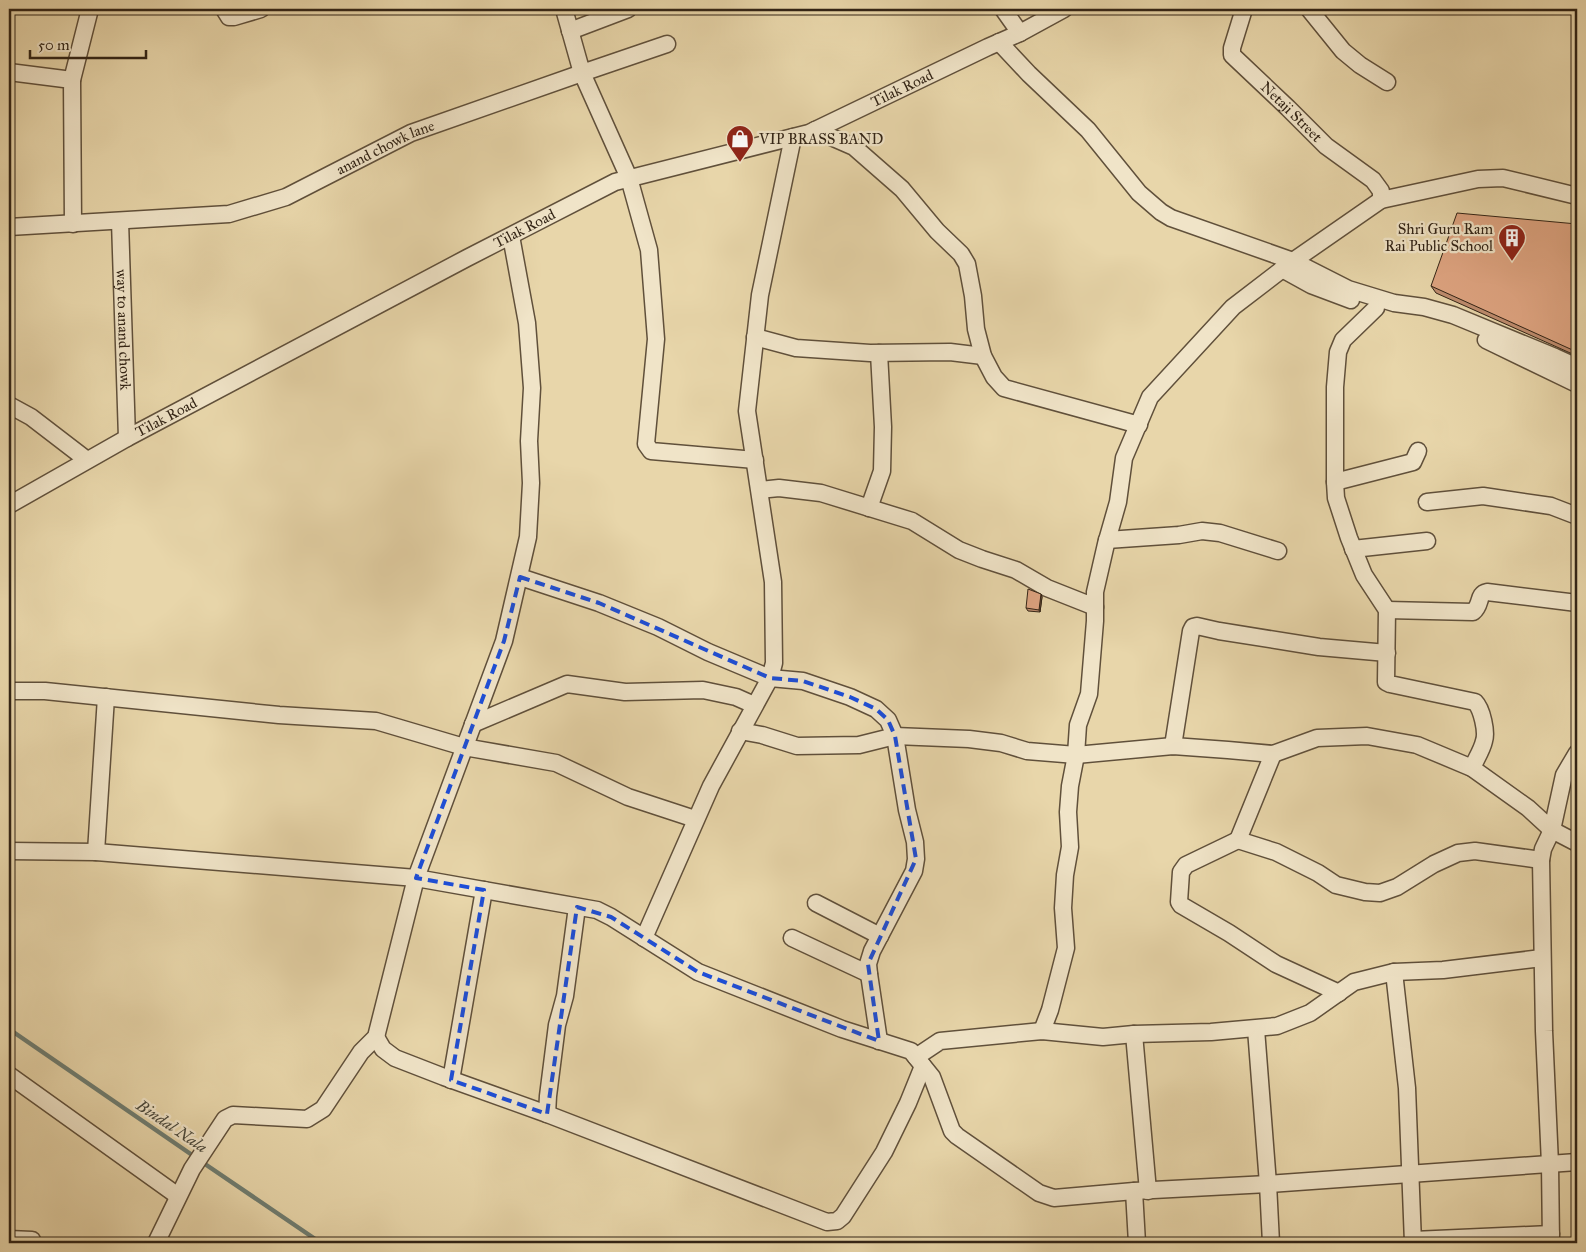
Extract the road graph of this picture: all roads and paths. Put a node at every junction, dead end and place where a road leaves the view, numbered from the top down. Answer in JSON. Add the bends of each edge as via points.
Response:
{"nodes":[{"id":1,"x":90,"y":9,"type":"edge"},
{"id":2,"x":224,"y":9,"type":"edge"},
{"id":3,"x":260,"y":9,"type":"edge"},
{"id":4,"x":564,"y":9,"type":"edge"},
{"id":5,"x":628,"y":9,"type":"edge"},
{"id":6,"x":1002,"y":9,"type":"edge"},
{"id":7,"x":1064,"y":9,"type":"edge"},
{"id":8,"x":1244,"y":9,"type":"edge"},
{"id":9,"x":1309,"y":9,"type":"edge"},
{"id":10,"x":570,"y":31,"type":"junction"},
{"id":11,"x":1020,"y":33,"type":"junction"},
{"id":12,"x":667,"y":44,"type":"dead end"},
{"id":13,"x":994,"y":44,"type":"junction"},
{"id":14,"x":9,"y":72,"type":"edge"},
{"id":15,"x":582,"y":73,"type":"junction"},
{"id":16,"x":72,"y":80,"type":"junction"},
{"id":17,"x":1387,"y":82,"type":"dead end"},
{"id":18,"x":815,"y":130,"type":"junction"},
{"id":19,"x":793,"y":137,"type":"junction"},
{"id":20,"x":629,"y":178,"type":"junction"},
{"id":21,"x":1577,"y":196,"type":"edge"},
{"id":22,"x":1381,"y":200,"type":"junction"},
{"id":23,"x":120,"y":221,"type":"junction"},
{"id":24,"x":73,"y":224,"type":"junction"},
{"id":25,"x":9,"y":227,"type":"edge"},
{"id":26,"x":511,"y":236,"type":"junction"},
{"id":27,"x":1288,"y":265,"type":"junction"},
{"id":28,"x":1376,"y":308,"type":"junction"},
{"id":29,"x":756,"y":337,"type":"junction"},
{"id":30,"x":879,"y":353,"type":"junction"},
{"id":31,"x":983,"y":356,"type":"junction"},
{"id":32,"x":1577,"y":368,"type":"edge"},
{"id":33,"x":1577,"y":384,"type":"edge"},
{"id":34,"x":9,"y":405,"type":"edge"},
{"id":35,"x":1139,"y":425,"type":"junction"},
{"id":36,"x":127,"y":438,"type":"junction"},
{"id":37,"x":1418,"y":451,"type":"dead end"},
{"id":38,"x":87,"y":460,"type":"junction"},
{"id":39,"x":755,"y":460,"type":"junction"},
{"id":40,"x":1335,"y":482,"type":"junction"},
{"id":41,"x":760,"y":490,"type":"junction"},
{"id":42,"x":1427,"y":502,"type":"dead end"},
{"id":43,"x":9,"y":505,"type":"edge"},
{"id":44,"x":869,"y":508,"type":"junction"},
{"id":45,"x":1577,"y":516,"type":"edge"},
{"id":46,"x":1107,"y":540,"type":"junction"},
{"id":47,"x":1427,"y":541,"type":"dead end"},
{"id":48,"x":1353,"y":549,"type":"junction"},
{"id":49,"x":1278,"y":551,"type":"dead end"},
{"id":50,"x":520,"y":578,"type":"junction"},
{"id":51,"x":1577,"y":603,"type":"edge"},
{"id":52,"x":1095,"y":607,"type":"junction"},
{"id":53,"x":1387,"y":610,"type":"junction"},
{"id":54,"x":1386,"y":653,"type":"junction"},
{"id":55,"x":770,"y":678,"type":"junction"},
{"id":56,"x":9,"y":692,"type":"edge"},
{"id":57,"x":106,"y":697,"type":"junction"},
{"id":58,"x":754,"y":705,"type":"junction"},
{"id":59,"x":473,"y":724,"type":"junction"},
{"id":60,"x":740,"y":731,"type":"junction"},
{"id":61,"x":895,"y":736,"type":"junction"},
{"id":62,"x":1173,"y":746,"type":"junction"},
{"id":63,"x":464,"y":747,"type":"junction"},
{"id":64,"x":1577,"y":753,"type":"edge"},
{"id":65,"x":1273,"y":754,"type":"junction"},
{"id":66,"x":1076,"y":755,"type":"junction"},
{"id":67,"x":1472,"y":768,"type":"junction"},
{"id":68,"x":696,"y":819,"type":"junction"},
{"id":69,"x":1552,"y":830,"type":"junction"},
{"id":70,"x":1238,"y":840,"type":"junction"},
{"id":71,"x":1577,"y":842,"type":"edge"},
{"id":72,"x":9,"y":851,"type":"edge"},
{"id":73,"x":96,"y":852,"type":"junction"},
{"id":74,"x":1541,"y":860,"type":"junction"},
{"id":75,"x":416,"y":878,"type":"junction"},
{"id":76,"x":484,"y":890,"type":"junction"},
{"id":77,"x":816,"y":903,"type":"dead end"},
{"id":78,"x":577,"y":907,"type":"junction"},
{"id":79,"x":880,"y":936,"type":"junction"},
{"id":80,"x":644,"y":938,"type":"junction"},
{"id":81,"x":792,"y":938,"type":"dead end"},
{"id":82,"x":1542,"y":958,"type":"junction"},
{"id":83,"x":1394,"y":972,"type":"junction"},
{"id":84,"x":869,"y":974,"type":"junction"},
{"id":85,"x":1339,"y":992,"type":"junction"},
{"id":86,"x":1256,"y":1029,"type":"junction"},
{"id":87,"x":1042,"y":1031,"type":"junction"},
{"id":88,"x":1134,"y":1034,"type":"junction"},
{"id":89,"x":376,"y":1037,"type":"junction"},
{"id":90,"x":879,"y":1041,"type":"junction"},
{"id":91,"x":919,"y":1061,"type":"junction"},
{"id":92,"x":9,"y":1075,"type":"edge"},
{"id":93,"x":451,"y":1080,"type":"junction"},
{"id":94,"x":547,"y":1114,"type":"junction"},
{"id":95,"x":1577,"y":1162,"type":"edge"},
{"id":96,"x":1550,"y":1164,"type":"junction"},
{"id":97,"x":1411,"y":1174,"type":"junction"},
{"id":98,"x":1268,"y":1184,"type":"junction"},
{"id":99,"x":1141,"y":1191,"type":"junction"},
{"id":100,"x":178,"y":1196,"type":"junction"},
{"id":101,"x":9,"y":1239,"type":"edge"},
{"id":102,"x":1551,"y":1239,"type":"edge"},
{"id":103,"x":32,"y":1240,"type":"dead end"},
{"id":104,"x":1413,"y":1242,"type":"edge"},
{"id":105,"x":156,"y":1243,"type":"edge"},
{"id":106,"x":1137,"y":1243,"type":"edge"},
{"id":107,"x":1271,"y":1243,"type":"edge"}],
"edges":[{"from":1,"to":16,"type":"street"},
{"from":2,"to":3,"type":"street","via":[[229,17]]},
{"from":4,"to":10,"type":"street"},
{"from":5,"to":10,"type":"street"},
{"from":6,"to":11,"type":"street"},
{"from":7,"to":11,"type":"street","name":"Tilak Road"},
{"from":8,"to":22,"type":"street","name":"Netaji Street","via":[[1232,55],[1326,146],[1373,180],[1381,191]]},
{"from":9,"to":17,"type":"street","via":[[1343,51]]},
{"from":10,"to":15,"type":"street"},
{"from":11,"to":13,"type":"street","name":"Tilak Road"},
{"from":12,"to":15,"type":"street","name":"anand chowk lane"},
{"from":13,"to":18,"type":"street","name":"Tilak Road"},
{"from":13,"to":27,"type":"street","via":[[1088,130],[1139,193],[1161,212]]},
{"from":14,"to":16,"type":"street"},
{"from":15,"to":20,"type":"street"},
{"from":15,"to":23,"type":"street","name":"anand chowk lane","via":[[411,133],[286,197],[229,214]]},
{"from":16,"to":24,"type":"street"},
{"from":18,"to":19,"type":"street","name":"Tilak Road"},
{"from":18,"to":31,"type":"street","via":[[854,146],[902,189],[961,254],[967,264]]},
{"from":19,"to":20,"type":"street","name":"Tilak Road"},
{"from":19,"to":29,"type":"street","via":[[760,296]]},
{"from":20,"to":26,"type":"street","name":"Tilak Road","via":[[615,182]]},
{"from":20,"to":39,"type":"street","via":[[649,250],[656,339],[646,444],[651,451]]},
{"from":21,"to":22,"type":"street","via":[[1502,178],[1478,179]]},
{"from":22,"to":27,"type":"street"},
{"from":23,"to":24,"type":"street","name":"anand chowk lane"},
{"from":23,"to":36,"type":"street","name":"way to anand chowk"},
{"from":24,"to":25,"type":"street","name":"anand chowk lane"},
{"from":26,"to":36,"type":"street","name":"Tilak Road"},
{"from":26,"to":50,"type":"street","via":[[528,323],[532,388],[528,537]]},
{"from":27,"to":28,"type":"street","via":[[1328,292]]},
{"from":27,"to":32,"type":"street","via":[[1394,303],[1453,315]]},
{"from":27,"to":35,"type":"street","via":[[1233,308],[1183,360],[1150,397]]},
{"from":28,"to":33,"type":"street","via":[[1412,314],[1463,329]]},
{"from":28,"to":40,"type":"street","via":[[1343,340],[1338,352]]},
{"from":29,"to":30,"type":"street","via":[[796,348]]},
{"from":29,"to":39,"type":"street","via":[[747,411]]},
{"from":30,"to":31,"type":"street","via":[[950,352]]},
{"from":30,"to":44,"type":"street","via":[[882,471]]},
{"from":31,"to":35,"type":"street","via":[[1004,388]]},
{"from":34,"to":38,"type":"street","via":[[31,417]]},
{"from":35,"to":46,"type":"street","via":[[1124,458],[1118,502]]},
{"from":36,"to":38,"type":"street","name":"Tilak Road"},
{"from":37,"to":40,"type":"street","via":[[1413,462]]},
{"from":38,"to":43,"type":"street","name":"Tilak Road"},
{"from":39,"to":41,"type":"street"},
{"from":40,"to":48,"type":"street","via":[[1336,498]]},
{"from":41,"to":44,"type":"street","via":[[778,488],[822,493]]},
{"from":41,"to":55,"type":"street","via":[[773,582],[774,663]]},
{"from":42,"to":45,"type":"street","via":[[1483,496],[1551,506]]},
{"from":44,"to":52,"type":"street","via":[[912,521],[959,550],[1016,570],[1047,588]]},
{"from":46,"to":49,"type":"street","via":[[1220,533]]},
{"from":46,"to":52,"type":"street","via":[[1095,592]]},
{"from":47,"to":48,"type":"street"},
{"from":48,"to":53,"type":"street","via":[[1364,575]]},
{"from":50,"to":55,"type":"street","via":[[599,603]]},
{"from":50,"to":59,"type":"street","via":[[504,641]]},
{"from":51,"to":53,"type":"street","via":[[1487,592],[1483,593],[1479,606],[1473,612]]},
{"from":52,"to":66,"type":"street","via":[[1089,694],[1078,725]]},
{"from":53,"to":54,"type":"street"},
{"from":54,"to":62,"type":"street","via":[[1318,647],[1193,627]]},
{"from":54,"to":67,"type":"street","via":[[1386,682],[1478,705],[1485,737]]},
{"from":55,"to":58,"type":"street"},
{"from":55,"to":61,"type":"street","via":[[803,681],[876,709],[888,720]]},
{"from":56,"to":57,"type":"street","via":[[45,691]]},
{"from":57,"to":63,"type":"street","via":[[279,715],[376,721]]},
{"from":57,"to":73,"type":"street"},
{"from":58,"to":59,"type":"street","via":[[736,697],[703,690],[625,692],[567,684]]},
{"from":58,"to":60,"type":"street"},
{"from":59,"to":63,"type":"street"},
{"from":60,"to":61,"type":"street","via":[[797,746],[859,745]]},
{"from":60,"to":68,"type":"street"},
{"from":61,"to":66,"type":"street","via":[[969,739],[1002,743],[1027,751]]},
{"from":61,"to":79,"type":"street","via":[[916,859],[914,871]]},
{"from":62,"to":65,"type":"street"},
{"from":62,"to":66,"type":"street"},
{"from":63,"to":68,"type":"street","via":[[556,763],[628,797]]},
{"from":63,"to":75,"type":"street"},
{"from":64,"to":69,"type":"street","via":[[1564,775]]},
{"from":65,"to":67,"type":"street","via":[[1317,738],[1367,736],[1417,745]]},
{"from":65,"to":70,"type":"street"},
{"from":66,"to":87,"type":"street","via":[[1068,812],[1070,847],[1064,875],[1066,948]]},
{"from":67,"to":69,"type":"street","via":[[1528,808]]},
{"from":68,"to":80,"type":"street"},
{"from":69,"to":71,"type":"street"},
{"from":69,"to":74,"type":"street"},
{"from":70,"to":74,"type":"street","via":[[1276,852],[1336,885],[1380,893],[1458,853],[1475,851]]},
{"from":70,"to":85,"type":"street","via":[[1183,868],[1179,902],[1276,964]]},
{"from":72,"to":73,"type":"street"},
{"from":73,"to":75,"type":"street"},
{"from":74,"to":82,"type":"street"},
{"from":75,"to":76,"type":"street"},
{"from":75,"to":89,"type":"street"},
{"from":76,"to":78,"type":"street"},
{"from":76,"to":93,"type":"street"},
{"from":77,"to":79,"type":"street"},
{"from":78,"to":80,"type":"street","via":[[597,910]]},
{"from":78,"to":94,"type":"street","via":[[565,996],[557,1025]]},
{"from":79,"to":84,"type":"street","via":[[868,964]]},
{"from":80,"to":90,"type":"street","via":[[698,972]]},
{"from":81,"to":84,"type":"street"},
{"from":82,"to":83,"type":"street","via":[[1443,970]]},
{"from":82,"to":96,"type":"street"},
{"from":83,"to":85,"type":"street","via":[[1354,982]]},
{"from":83,"to":97,"type":"street"},
{"from":84,"to":90,"type":"street"},
{"from":85,"to":86,"type":"street","via":[[1310,1013],[1277,1026]]},
{"from":86,"to":88,"type":"street"},
{"from":86,"to":98,"type":"street"},
{"from":87,"to":88,"type":"street","via":[[1103,1037]]},
{"from":87,"to":91,"type":"street","via":[[940,1041]]},
{"from":88,"to":99,"type":"street"},
{"from":89,"to":93,"type":"street","via":[[382,1049],[395,1058]]},
{"from":89,"to":100,"type":"street","via":[[360,1052],[323,1109],[307,1119],[233,1115],[225,1119]]},
{"from":90,"to":91,"type":"street","via":[[911,1051]]},
{"from":91,"to":94,"type":"street","via":[[908,1104],[884,1152],[844,1216],[837,1221],[827,1222]]},
{"from":91,"to":99,"type":"street","via":[[932,1077],[956,1136],[1039,1193],[1054,1198]]},
{"from":92,"to":100,"type":"street"},
{"from":93,"to":94,"type":"street"},
{"from":95,"to":96,"type":"street"},
{"from":96,"to":97,"type":"street"},
{"from":96,"to":102,"type":"street"},
{"from":97,"to":98,"type":"street"},
{"from":97,"to":104,"type":"street"},
{"from":98,"to":99,"type":"street"},
{"from":98,"to":107,"type":"street"},
{"from":99,"to":106,"type":"street"},
{"from":100,"to":105,"type":"street"},
{"from":101,"to":103,"type":"street"},
{"from":102,"to":104,"type":"street"}]}
